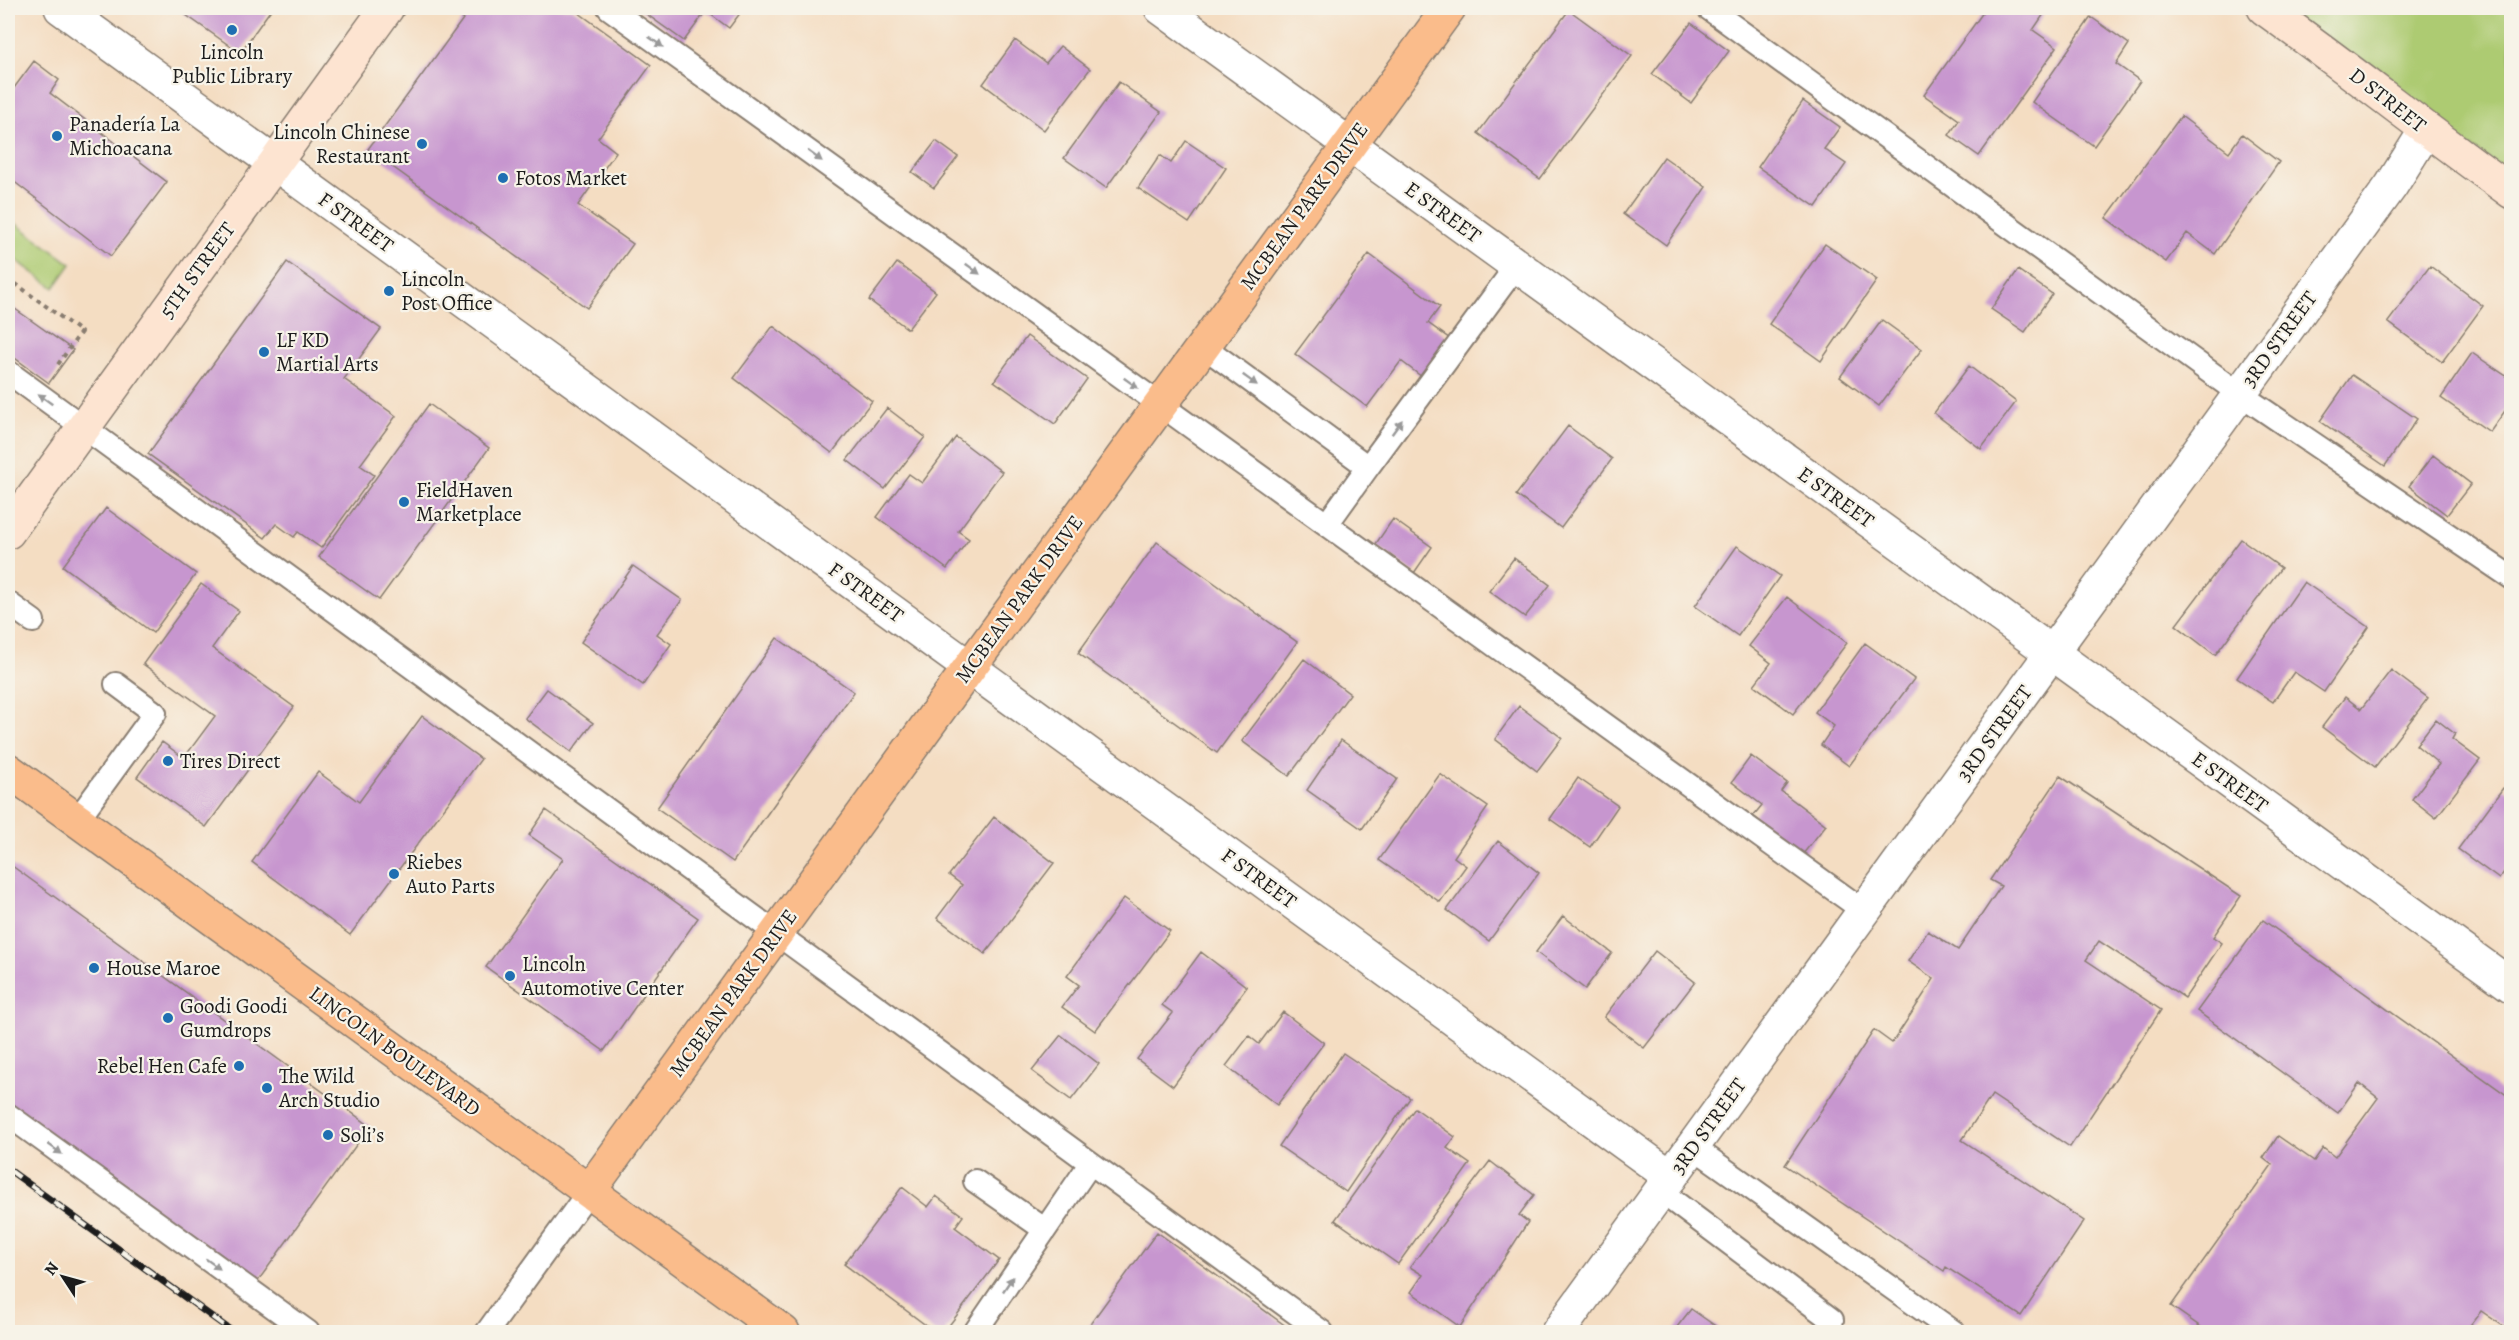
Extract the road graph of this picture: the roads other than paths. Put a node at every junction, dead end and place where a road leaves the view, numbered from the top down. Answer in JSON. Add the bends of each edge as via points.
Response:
{"nodes":[{"id":1,"x":61,"y":8,"type":"edge"},
{"id":2,"x":387,"y":8,"type":"edge"},
{"id":3,"x":609,"y":8,"type":"edge"},
{"id":4,"x":1449,"y":8,"type":"edge"},
{"id":5,"x":1708,"y":8,"type":"edge"},
{"id":6,"x":2264,"y":8,"type":"edge"},
{"id":7,"x":1177,"y":12,"type":"edge"},
{"id":8,"x":2426,"y":130,"type":"junction"},
{"id":9,"x":1349,"y":144,"type":"junction"},
{"id":10,"x":275,"y":162,"type":"junction"},
{"id":11,"x":2511,"y":192,"type":"edge"},
{"id":12,"x":1517,"y":265,"type":"junction"},
{"id":13,"x":1203,"y":346,"type":"junction"},
{"id":14,"x":8,"y":372,"type":"edge"},
{"id":15,"x":2240,"y":394,"type":"junction"},
{"id":16,"x":1161,"y":404,"type":"junction"},
{"id":17,"x":83,"y":427,"type":"junction"},
{"id":18,"x":1368,"y":467,"type":"junction"},
{"id":19,"x":1327,"y":524,"type":"junction"},
{"id":20,"x":8,"y":532,"type":"edge"},
{"id":21,"x":2511,"y":578,"type":"edge"},
{"id":22,"x":8,"y":603,"type":"edge"},
{"id":23,"x":33,"y":621,"type":"dead end"},
{"id":24,"x":2052,"y":653,"type":"junction"},
{"id":25,"x":969,"y":667,"type":"junction"},
{"id":26,"x":116,"y":684,"type":"dead end"},
{"id":27,"x":8,"y":770,"type":"edge"},
{"id":28,"x":77,"y":820,"type":"junction"},
{"id":29,"x":1864,"y":911,"type":"junction"},
{"id":30,"x":775,"y":934,"type":"junction"},
{"id":31,"x":2511,"y":986,"type":"edge"},
{"id":32,"x":8,"y":1115,"type":"edge"},
{"id":33,"x":1693,"y":1147,"type":"junction"},
{"id":34,"x":1090,"y":1164,"type":"junction"},
{"id":35,"x":975,"y":1181,"type":"dead end"},
{"id":36,"x":1666,"y":1184,"type":"junction"},
{"id":37,"x":589,"y":1191,"type":"junction"},
{"id":38,"x":1044,"y":1230,"type":"junction"},
{"id":39,"x":1832,"y":1320,"type":"dead end"},
{"id":40,"x":308,"y":1332,"type":"edge"},
{"id":41,"x":487,"y":1332,"type":"edge"},
{"id":42,"x":783,"y":1332,"type":"edge"},
{"id":43,"x":975,"y":1332,"type":"edge"},
{"id":44,"x":1322,"y":1332,"type":"edge"},
{"id":45,"x":1558,"y":1332,"type":"edge"},
{"id":46,"x":1954,"y":1332,"type":"edge"}],
"edges":[{"from":1,"to":10,"type":"street","name":"F STREET"},
{"from":2,"to":10,"type":"street","name":"5TH STREET"},
{"from":3,"to":16,"type":"lane","one_way":true},
{"from":4,"to":9,"type":"main road","name":"MCBEAN PARK DRIVE"},
{"from":5,"to":15,"type":"lane"},
{"from":6,"to":8,"type":"street","name":"D STREET","via":[[2380,91]]},
{"from":7,"to":9,"type":"street","name":"E STREET"},
{"from":8,"to":11,"type":"street","name":"D STREET"},
{"from":8,"to":15,"type":"street","name":"3RD STREET","via":[[2391,186]]},
{"from":9,"to":12,"type":"street","name":"E STREET"},
{"from":9,"to":13,"type":"main road","name":"MCBEAN PARK DRIVE"},
{"from":10,"to":17,"type":"street","name":"5TH STREET"},
{"from":10,"to":25,"type":"street","name":"F STREET"},
{"from":18,"to":12,"type":"lane","one_way":true},
{"from":12,"to":24,"type":"street","name":"E STREET"},
{"from":13,"to":16,"type":"main road","name":"MCBEAN PARK DRIVE"},
{"from":13,"to":18,"type":"lane","one_way":true},
{"from":17,"to":14,"type":"lane","one_way":true},
{"from":15,"to":21,"type":"lane"},
{"from":15,"to":24,"type":"street","name":"3RD STREET"},
{"from":16,"to":19,"type":"lane"},
{"from":16,"to":25,"type":"main road","name":"MCBEAN PARK DRIVE"},
{"from":17,"to":20,"type":"street","name":"5TH STREET"},
{"from":17,"to":30,"type":"lane"},
{"from":18,"to":19,"type":"lane"},
{"from":19,"to":29,"type":"lane"},
{"from":22,"to":23,"type":"lane"},
{"from":24,"to":29,"type":"street","name":"3RD STREET"},
{"from":24,"to":31,"type":"street","name":"E STREET"},
{"from":25,"to":30,"type":"main road","name":"MCBEAN PARK DRIVE"},
{"from":25,"to":36,"type":"street","name":"F STREET"},
{"from":26,"to":28,"type":"lane","via":[[155,714]]},
{"from":27,"to":28,"type":"main road","name":"LINCOLN BOULEVARD"},
{"from":28,"to":37,"type":"main road","name":"LINCOLN BOULEVARD"},
{"from":29,"to":33,"type":"street","name":"3RD STREET"},
{"from":30,"to":34,"type":"lane"},
{"from":30,"to":37,"type":"main road","name":"MCBEAN PARK DRIVE"},
{"from":32,"to":40,"type":"lane","one_way":true},
{"from":33,"to":36,"type":"street","name":"3RD STREET"},
{"from":33,"to":46,"type":"lane"},
{"from":34,"to":38,"type":"lane"},
{"from":34,"to":44,"type":"lane"},
{"from":35,"to":38,"type":"lane"},
{"from":36,"to":39,"type":"lane"},
{"from":36,"to":45,"type":"street","name":"3RD STREET"},
{"from":37,"to":41,"type":"lane"},
{"from":37,"to":42,"type":"main road","name":"LINCOLN BOULEVARD"},
{"from":43,"to":38,"type":"lane","one_way":true}]}
